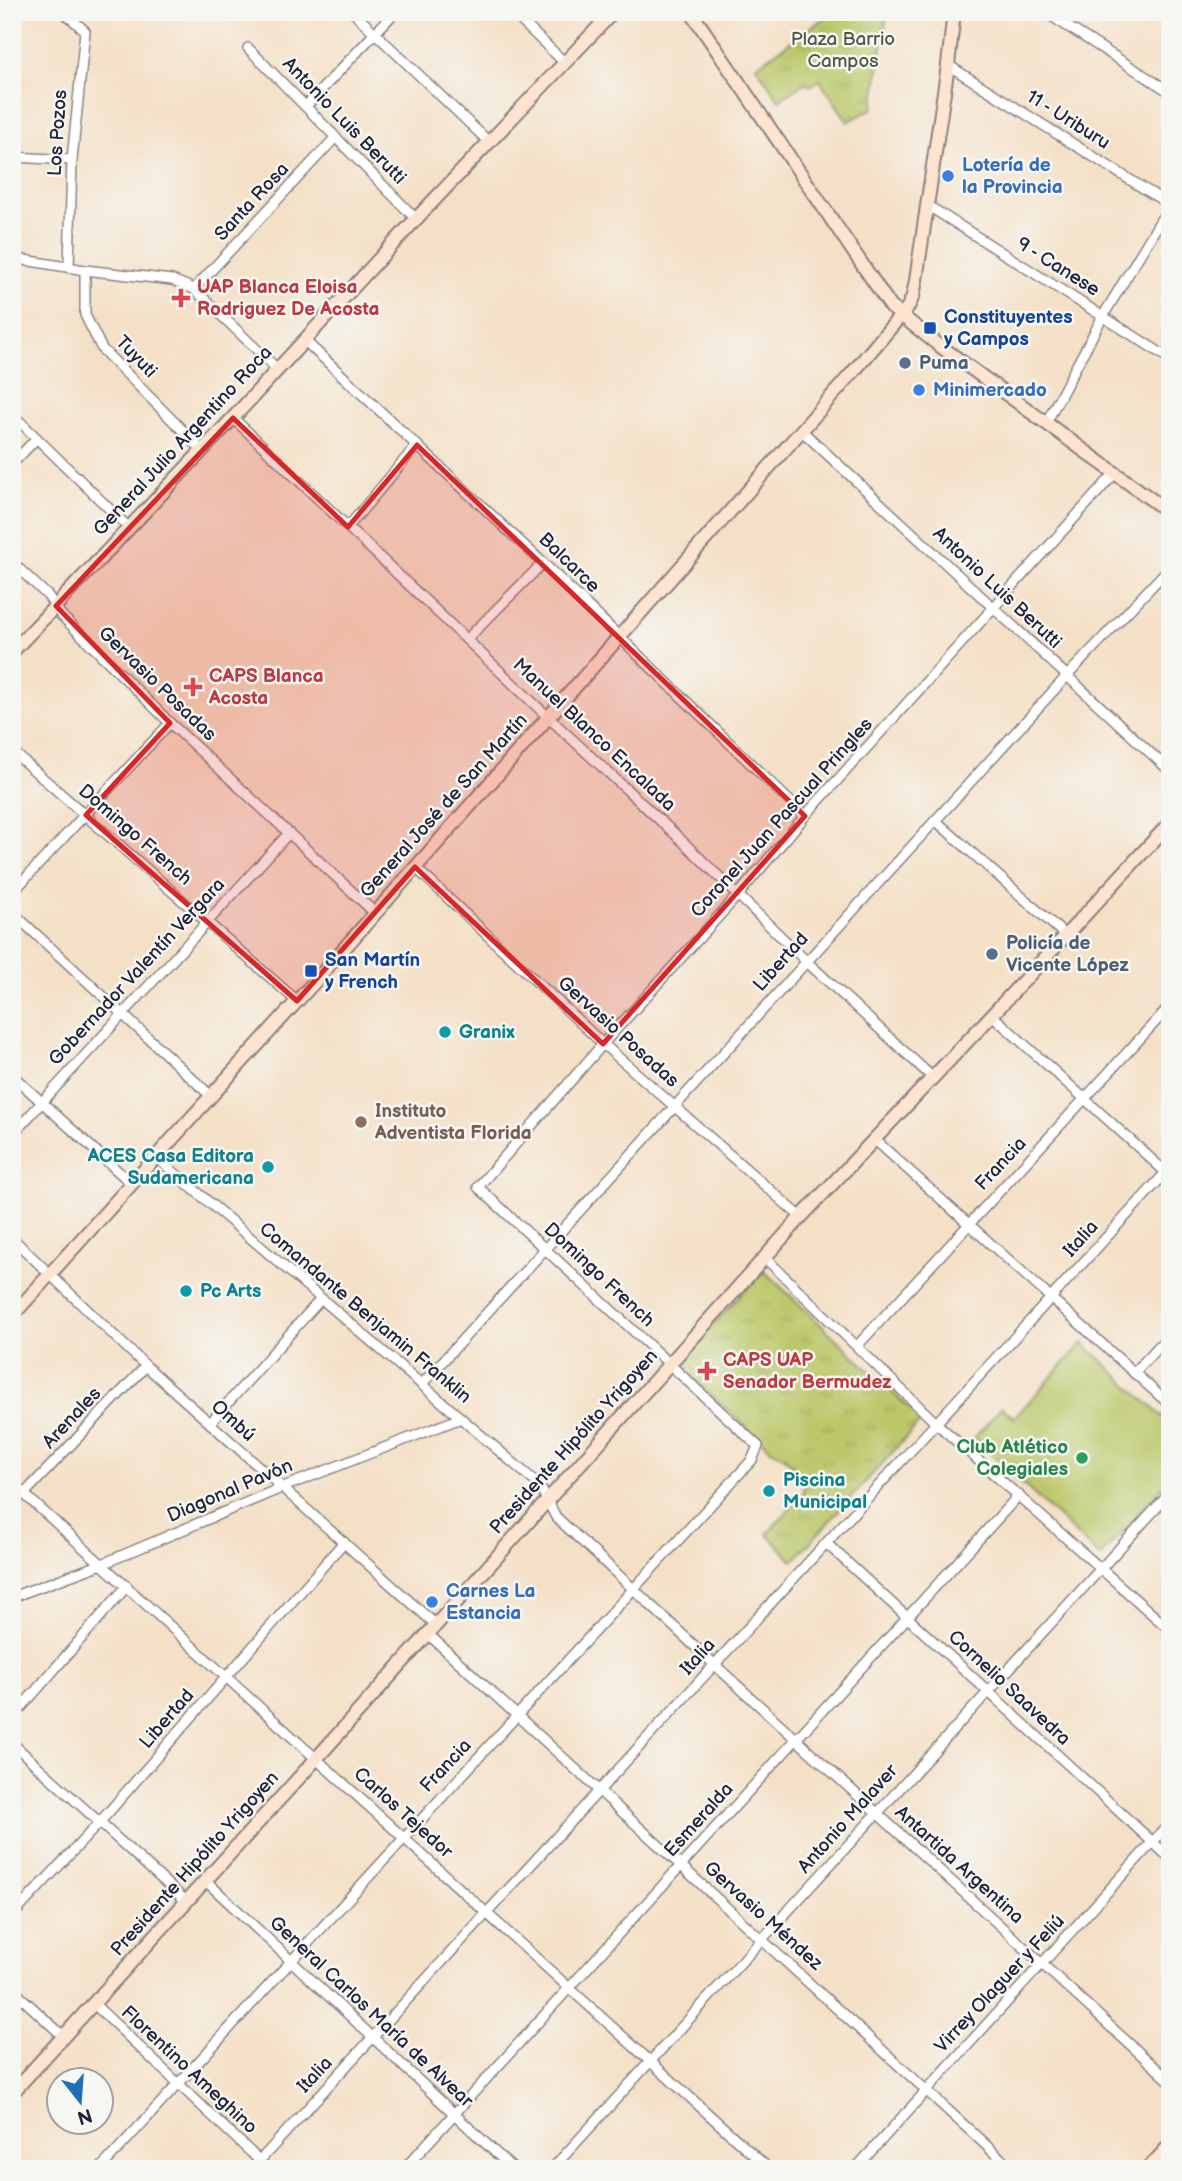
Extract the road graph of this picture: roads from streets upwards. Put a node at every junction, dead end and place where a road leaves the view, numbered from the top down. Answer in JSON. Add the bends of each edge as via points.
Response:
{"nodes":[{"id":1,"x":64,"y":12,"type":"edge"},
{"id":2,"x":353,"y":12,"type":"edge"},
{"id":3,"x":395,"y":12,"type":"edge"},
{"id":4,"x":512,"y":12,"type":"edge"},
{"id":5,"x":613,"y":12,"type":"edge"},
{"id":6,"x":691,"y":12,"type":"edge"},
{"id":7,"x":954,"y":12,"type":"edge"},
{"id":8,"x":1045,"y":12,"type":"edge"},
{"id":9,"x":375,"y":34,"type":"junction"},
{"id":10,"x":247,"y":48,"type":"dead end"},
{"id":11,"x":565,"y":63,"type":"junction"},
{"id":12,"x":948,"y":65,"type":"junction"},
{"id":13,"x":1170,"y":92,"type":"edge"},
{"id":14,"x":306,"y":106,"type":"junction"},
{"id":15,"x":335,"y":138,"type":"junction"},
{"id":16,"x":489,"y":143,"type":"junction"},
{"id":17,"x":12,"y":157,"type":"edge"},
{"id":18,"x":72,"y":160,"type":"junction"},
{"id":19,"x":928,"y":205,"type":"junction"},
{"id":20,"x":1170,"y":205,"type":"edge"},
{"id":21,"x":1170,"y":211,"type":"edge"},
{"id":22,"x":416,"y":219,"type":"junction"},
{"id":23,"x":12,"y":258,"type":"edge"},
{"id":24,"x":69,"y":267,"type":"junction"},
{"id":25,"x":85,"y":270,"type":"junction"},
{"id":26,"x":194,"y":289,"type":"junction"},
{"id":27,"x":900,"y":316,"type":"junction"},
{"id":28,"x":1103,"y":316,"type":"junction"},
{"id":29,"x":304,"y":340,"type":"junction"},
{"id":30,"x":1170,"y":359,"type":"edge"},
{"id":31,"x":277,"y":369,"type":"junction"},
{"id":32,"x":12,"y":414,"type":"edge"},
{"id":33,"x":233,"y":418,"type":"junction"},
{"id":34,"x":1046,"y":424,"type":"junction"},
{"id":35,"x":801,"y":430,"type":"junction"},
{"id":36,"x":37,"y":439,"type":"junction"},
{"id":37,"x":418,"y":445,"type":"junction"},
{"id":38,"x":202,"y":450,"type":"junction"},
{"id":39,"x":12,"y":464,"type":"edge"},
{"id":40,"x":1115,"y":473,"type":"junction"},
{"id":41,"x":1170,"y":513,"type":"edge"},
{"id":42,"x":348,"y":527,"type":"junction"},
{"id":43,"x":129,"y":528,"type":"junction"},
{"id":44,"x":12,"y":562,"type":"edge"},
{"id":45,"x":543,"y":563,"type":"junction"},
{"id":46,"x":1170,"y":567,"type":"edge"},
{"id":47,"x":56,"y":606,"type":"junction"},
{"id":48,"x":993,"y":608,"type":"junction"},
{"id":49,"x":619,"y":636,"type":"junction"},
{"id":50,"x":467,"y":639,"type":"junction"},
{"id":51,"x":12,"y":652,"type":"edge"},
{"id":52,"x":1066,"y":677,"type":"junction"},
{"id":53,"x":548,"y":718,"type":"junction"},
{"id":54,"x":170,"y":723,"type":"junction"},
{"id":55,"x":12,"y":751,"type":"edge"},
{"id":56,"x":1170,"y":771,"type":"edge"},
{"id":57,"x":86,"y":815,"type":"junction"},
{"id":58,"x":805,"y":816,"type":"junction"},
{"id":59,"x":935,"y":820,"type":"junction"},
{"id":60,"x":1170,"y":823,"type":"edge"},
{"id":61,"x":289,"y":833,"type":"junction"},
{"id":62,"x":415,"y":867,"type":"junction"},
{"id":63,"x":12,"y":893,"type":"edge"},
{"id":64,"x":738,"y":895,"type":"junction"},
{"id":65,"x":12,"y":912,"type":"edge"},
{"id":66,"x":375,"y":913,"type":"junction"},
{"id":67,"x":207,"y":922,"type":"junction"},
{"id":68,"x":1065,"y":935,"type":"junction"},
{"id":69,"x":806,"y":961,"type":"junction"},
{"id":70,"x":297,"y":1001,"type":"junction"},
{"id":71,"x":1170,"y":1006,"type":"edge"},
{"id":72,"x":122,"y":1014,"type":"junction"},
{"id":73,"x":992,"y":1015,"type":"junction"},
{"id":74,"x":603,"y":1044,"type":"junction"},
{"id":75,"x":12,"y":1076,"type":"edge"},
{"id":76,"x":932,"y":1077,"type":"junction"},
{"id":77,"x":211,"y":1096,"type":"junction"},
{"id":78,"x":1084,"y":1100,"type":"junction"},
{"id":79,"x":41,"y":1103,"type":"junction"},
{"id":80,"x":674,"y":1107,"type":"junction"},
{"id":81,"x":12,"y":1135,"type":"edge"},
{"id":82,"x":874,"y":1139,"type":"junction"},
{"id":83,"x":156,"y":1157,"type":"junction"},
{"id":84,"x":1168,"y":1172,"type":"edge"},
{"id":85,"x":132,"y":1184,"type":"junction"},
{"id":86,"x":478,"y":1187,"type":"joint"},
{"id":87,"x":801,"y":1217,"type":"junction"},
{"id":88,"x":969,"y":1224,"type":"junction"},
{"id":89,"x":12,"y":1238,"type":"edge"},
{"id":90,"x":544,"y":1250,"type":"junction"},
{"id":91,"x":765,"y":1258,"type":"junction"},
{"id":92,"x":49,"y":1275,"type":"junction"},
{"id":93,"x":1050,"y":1299,"type":"junction"},
{"id":94,"x":320,"y":1300,"type":"junction"},
{"id":95,"x":12,"y":1316,"type":"edge"},
{"id":96,"x":1170,"y":1334,"type":"edge"},
{"id":97,"x":857,"y":1346,"type":"junction"},
{"id":98,"x":670,"y":1364,"type":"junction"},
{"id":99,"x":146,"y":1366,"type":"junction"},
{"id":100,"x":1134,"y":1373,"type":"junction"},
{"id":101,"x":422,"y":1384,"type":"junction"},
{"id":102,"x":1170,"y":1405,"type":"edge"},
{"id":103,"x":461,"y":1418,"type":"junction"},
{"id":104,"x":210,"y":1423,"type":"junction"},
{"id":105,"x":936,"y":1423,"type":"junction"},
{"id":106,"x":758,"y":1446,"type":"joint"},
{"id":107,"x":12,"y":1483,"type":"edge"},
{"id":108,"x":281,"y":1488,"type":"junction"},
{"id":109,"x":1170,"y":1493,"type":"edge"},
{"id":110,"x":24,"y":1494,"type":"junction"},
{"id":111,"x":1019,"y":1495,"type":"junction"},
{"id":112,"x":547,"y":1499,"type":"junction"},
{"id":113,"x":344,"y":1542,"type":"junction"},
{"id":114,"x":826,"y":1543,"type":"junction"},
{"id":115,"x":102,"y":1564,"type":"junction"},
{"id":116,"x":1100,"y":1569,"type":"junction"},
{"id":117,"x":127,"y":1586,"type":"junction"},
{"id":118,"x":633,"y":1589,"type":"junction"},
{"id":119,"x":12,"y":1597,"type":"edge"},
{"id":120,"x":907,"y":1618,"type":"junction"},
{"id":121,"x":431,"y":1628,"type":"junction"},
{"id":122,"x":1170,"y":1630,"type":"edge"},
{"id":123,"x":715,"y":1665,"type":"junction"},
{"id":124,"x":228,"y":1678,"type":"junction"},
{"id":125,"x":988,"y":1692,"type":"junction"},
{"id":126,"x":516,"y":1716,"type":"junction"},
{"id":127,"x":12,"y":1718,"type":"edge"},
{"id":128,"x":796,"y":1739,"type":"junction"},
{"id":129,"x":12,"y":1743,"type":"edge"},
{"id":130,"x":316,"y":1759,"type":"junction"},
{"id":131,"x":599,"y":1791,"type":"junction"},
{"id":132,"x":877,"y":1813,"type":"junction"},
{"id":133,"x":100,"y":1822,"type":"junction"},
{"id":134,"x":1170,"y":1823,"type":"edge"},
{"id":135,"x":404,"y":1838,"type":"junction"},
{"id":136,"x":1152,"y":1843,"type":"junction"},
{"id":137,"x":1170,"y":1858,"type":"edge"},
{"id":138,"x":681,"y":1865,"type":"junction"},
{"id":139,"x":206,"y":1881,"type":"junction"},
{"id":140,"x":187,"y":1902,"type":"junction"},
{"id":141,"x":488,"y":1913,"type":"junction"},
{"id":142,"x":12,"y":1916,"type":"edge"},
{"id":143,"x":762,"y":1938,"type":"junction"},
{"id":144,"x":291,"y":1961,"type":"junction"},
{"id":145,"x":1042,"y":1965,"type":"junction"},
{"id":146,"x":570,"y":1987,"type":"junction"},
{"id":147,"x":12,"y":1989,"type":"edge"},
{"id":148,"x":94,"y":2004,"type":"junction"},
{"id":149,"x":63,"y":2036,"type":"junction"},
{"id":150,"x":373,"y":2038,"type":"junction"},
{"id":151,"x":651,"y":2060,"type":"junction"},
{"id":152,"x":1170,"y":2081,"type":"edge"},
{"id":153,"x":178,"y":2084,"type":"junction"},
{"id":154,"x":926,"y":2090,"type":"junction"},
{"id":155,"x":12,"y":2093,"type":"edge"},
{"id":156,"x":454,"y":2114,"type":"junction"},
{"id":157,"x":1170,"y":2145,"type":"edge"},
{"id":158,"x":260,"y":2161,"type":"junction"},
{"id":159,"x":100,"y":2169,"type":"edge"},
{"id":160,"x":252,"y":2169,"type":"edge"},
{"id":161,"x":404,"y":2169,"type":"edge"},
{"id":162,"x":513,"y":2169,"type":"edge"},
{"id":163,"x":552,"y":2169,"type":"edge"},
{"id":164,"x":769,"y":2169,"type":"edge"},
{"id":165,"x":855,"y":2169,"type":"edge"},
{"id":166,"x":1012,"y":2169,"type":"edge"},
{"id":167,"x":1148,"y":2169,"type":"edge"}],
"edges":[{"from":1,"to":18,"type":"street","name":"Los Pozos","via":[[85,31]]},
{"from":2,"to":9,"type":"street"},
{"from":3,"to":9,"type":"street"},
{"from":4,"to":11,"type":"street"},
{"from":5,"to":11,"type":"street","name":"General Julio Argentino Roca"},
{"from":6,"to":27,"type":"street"},
{"from":7,"to":12,"type":"street","name":"General José de San Martín"},
{"from":8,"to":13,"type":"street"},
{"from":9,"to":14,"type":"street"},
{"from":9,"to":16,"type":"street"},
{"from":10,"to":14,"type":"street","name":"Antonio Luis Berutti"},
{"from":11,"to":16,"type":"street","name":"General Julio Argentino Roca"},
{"from":12,"to":19,"type":"street","name":"General José de San Martín"},
{"from":12,"to":20,"type":"street","name":"11 - Uriburu"},
{"from":14,"to":15,"type":"street","name":"Antonio Luis Berutti"},
{"from":15,"to":22,"type":"street","name":"Antonio Luis Berutti"},
{"from":15,"to":26,"type":"street","name":"Santa Rosa"},
{"from":16,"to":22,"type":"street","name":"General Julio Argentino Roca"},
{"from":17,"to":18,"type":"street"},
{"from":18,"to":24,"type":"street","name":"Los Pozos"},
{"from":19,"to":27,"type":"street","name":"General José de San Martín","via":[[913,296]]},
{"from":19,"to":28,"type":"street","name":"9 - Canese"},
{"from":21,"to":28,"type":"street"},
{"from":22,"to":29,"type":"street","name":"General Julio Argentino Roca"},
{"from":23,"to":24,"type":"street"},
{"from":24,"to":25,"type":"street"},
{"from":25,"to":26,"type":"street","via":[[172,280]]},
{"from":25,"to":38,"type":"street","name":"Tuyuti","via":[[85,315],[102,349]]},
{"from":26,"to":31,"type":"street"},
{"from":27,"to":34,"type":"street"},
{"from":27,"to":35,"type":"street","name":"General José de San Martín"},
{"from":28,"to":30,"type":"street","name":"9 - Canese"},
{"from":28,"to":34,"type":"street"},
{"from":29,"to":31,"type":"street","name":"General Julio Argentino Roca"},
{"from":29,"to":37,"type":"street","name":"Balcarce"},
{"from":31,"to":33,"type":"street","name":"General Julio Argentino Roca"},
{"from":32,"to":36,"type":"street"},
{"from":33,"to":38,"type":"street","name":"General Julio Argentino Roca"},
{"from":33,"to":42,"type":"street","name":"Manuel Blanco Encalada"},
{"from":34,"to":40,"type":"street"},
{"from":35,"to":48,"type":"street","name":"Antonio Luis Berutti"},
{"from":35,"to":49,"type":"street","name":"General José de San Martín"},
{"from":36,"to":39,"type":"street"},
{"from":36,"to":43,"type":"street"},
{"from":37,"to":42,"type":"street"},
{"from":37,"to":45,"type":"street","name":"Balcarce"},
{"from":38,"to":43,"type":"street","name":"General Julio Argentino Roca"},
{"from":40,"to":41,"type":"street"},
{"from":40,"to":48,"type":"street","name":"Coronel Juan Pascual Pringles"},
{"from":42,"to":50,"type":"street","name":"Manuel Blanco Encalada"},
{"from":43,"to":47,"type":"street","name":"General Julio Argentino Roca"},
{"from":44,"to":47,"type":"street","name":"Gervasio Posadas"},
{"from":45,"to":49,"type":"street","name":"Balcarce"},
{"from":45,"to":50,"type":"street"},
{"from":46,"to":52,"type":"street","name":"Libertad"},
{"from":47,"to":51,"type":"street","name":"General Julio Argentino Roca"},
{"from":47,"to":54,"type":"street","name":"Gervasio Posadas"},
{"from":48,"to":52,"type":"street","name":"Antonio Luis Berutti"},
{"from":48,"to":58,"type":"street","name":"Coronel Juan Pascual Pringles"},
{"from":49,"to":53,"type":"street","name":"General José de San Martín"},
{"from":49,"to":58,"type":"street","name":"Balcarce"},
{"from":50,"to":53,"type":"street","name":"Manuel Blanco Encalada"},
{"from":52,"to":56,"type":"street","name":"Antonio Luis Berutti"},
{"from":52,"to":59,"type":"street","name":"Libertad"},
{"from":53,"to":62,"type":"street","name":"General José de San Martín"},
{"from":53,"to":64,"type":"street","name":"Manuel Blanco Encalada"},
{"from":54,"to":57,"type":"street"},
{"from":54,"to":61,"type":"street","name":"Gervasio Posadas"},
{"from":55,"to":57,"type":"street","name":"Domingo French"},
{"from":57,"to":63,"type":"street"},
{"from":57,"to":67,"type":"street","name":"Domingo French"},
{"from":58,"to":64,"type":"street","name":"Coronel Juan Pascual Pringles"},
{"from":59,"to":68,"type":"street"},
{"from":59,"to":69,"type":"street","name":"Libertad"},
{"from":60,"to":68,"type":"street","name":"Presidente Hipólito Yrigoyen"},
{"from":61,"to":66,"type":"street","name":"Gervasio Posadas"},
{"from":61,"to":67,"type":"street","name":"Gobernador Valentín Vergara"},
{"from":62,"to":66,"type":"street","name":"General José de San Martín"},
{"from":62,"to":74,"type":"street","name":"Gervasio Posadas"},
{"from":64,"to":69,"type":"street","name":"Manuel Blanco Encalada"},
{"from":64,"to":74,"type":"street","name":"Coronel Juan Pascual Pringles"},
{"from":65,"to":72,"type":"street"},
{"from":66,"to":70,"type":"street","name":"General José de San Martín"},
{"from":67,"to":70,"type":"street","name":"Domingo French"},
{"from":67,"to":72,"type":"street","name":"Gobernador Valentín Vergara"},
{"from":68,"to":73,"type":"street","name":"Presidente Hipólito Yrigoyen"},
{"from":69,"to":76,"type":"street","name":"Manuel Blanco Encalada"},
{"from":69,"to":80,"type":"street","name":"Libertad"},
{"from":70,"to":77,"type":"street","name":"General José de San Martín"},
{"from":71,"to":78,"type":"street","name":"Francia"},
{"from":72,"to":77,"type":"street"},
{"from":72,"to":79,"type":"street","name":"Gobernador Valentín Vergara"},
{"from":73,"to":76,"type":"street","name":"Presidente Hipólito Yrigoyen"},
{"from":73,"to":78,"type":"street"},
{"from":74,"to":80,"type":"street","name":"Gervasio Posadas"},
{"from":74,"to":86,"type":"street","name":"Coronel Juan Pascual Pringles"},
{"from":75,"to":79,"type":"street"},
{"from":76,"to":82,"type":"street","name":"Presidente Hipólito Yrigoyen"},
{"from":77,"to":83,"type":"street","name":"General José de San Martín"},
{"from":78,"to":84,"type":"street"},
{"from":78,"to":88,"type":"street","name":"Francia"},
{"from":79,"to":81,"type":"street","name":"Gobernador Valentín Vergara"},
{"from":79,"to":85,"type":"street"},
{"from":80,"to":87,"type":"street","name":"Gervasio Posadas"},
{"from":80,"to":90,"type":"street","name":"Libertad"},
{"from":82,"to":87,"type":"street","name":"Presidente Hipólito Yrigoyen"},
{"from":82,"to":88,"type":"street"},
{"from":83,"to":85,"type":"street","name":"General José de San Martín"},
{"from":83,"to":94,"type":"street","name":"Comandante Benjamin Franklin"},
{"from":84,"to":93,"type":"street","name":"Italia"},
{"from":85,"to":92,"type":"street","name":"General José de San Martín"},
{"from":86,"to":90,"type":"street","name":"Domingo French"},
{"from":87,"to":91,"type":"street","name":"Presidente Hipólito Yrigoyen"},
{"from":88,"to":93,"type":"street"},
{"from":88,"to":97,"type":"street","name":"Francia"},
{"from":89,"to":92,"type":"street","name":"Ombú"},
{"from":90,"to":98,"type":"street","name":"Domingo French"},
{"from":90,"to":101,"type":"street","name":"Libertad"},
{"from":91,"to":97,"type":"street"},
{"from":91,"to":98,"type":"street","name":"Presidente Hipólito Yrigoyen"},
{"from":92,"to":95,"type":"street","name":"General José de San Martín"},
{"from":92,"to":99,"type":"street","name":"Ombú"},
{"from":93,"to":100,"type":"street"},
{"from":93,"to":105,"type":"street","name":"Italia"},
{"from":94,"to":101,"type":"street","name":"Comandante Benjamin Franklin"},
{"from":94,"to":104,"type":"street"},
{"from":96,"to":100,"type":"street"},
{"from":97,"to":105,"type":"street"},
{"from":98,"to":106,"type":"street","name":"Domingo French"},
{"from":98,"to":112,"type":"street","name":"Presidente Hipólito Yrigoyen"},
{"from":99,"to":104,"type":"street","name":"Ombú"},
{"from":99,"to":110,"type":"street","name":"Arenales"},
{"from":100,"to":102,"type":"street"},
{"from":101,"to":103,"type":"street","name":"Comandante Benjamin Franklin"},
{"from":103,"to":108,"type":"street","name":"Diagonal Pavón"},
{"from":103,"to":112,"type":"street","name":"Comandante Benjamin Franklin","via":[[539,1485]]},
{"from":104,"to":108,"type":"street","name":"Ombú"},
{"from":105,"to":111,"type":"street"},
{"from":105,"to":114,"type":"street","name":"Italia"},
{"from":106,"to":118,"type":"street","name":"Francia","via":[[752,1460]]},
{"from":107,"to":110,"type":"street","name":"Carlos Tejedor"},
{"from":108,"to":113,"type":"street","name":"Ombú"},
{"from":108,"to":115,"type":"street","name":"Diagonal Pavón"},
{"from":109,"to":116,"type":"street","name":"Antonio Malaver"},
{"from":110,"to":115,"type":"street","name":"Carlos Tejedor"},
{"from":111,"to":116,"type":"street"},
{"from":111,"to":120,"type":"street","name":"Esmeralda"},
{"from":112,"to":118,"type":"street","name":"Antartida Argentina","via":[[556,1517]]},
{"from":112,"to":121,"type":"street","name":"Presidente Hipólito Yrigoyen"},
{"from":113,"to":121,"type":"street","name":"Ombú"},
{"from":113,"to":124,"type":"street","name":"Libertad"},
{"from":114,"to":120,"type":"street","name":"Cornelio Saavedra"},
{"from":114,"to":123,"type":"street","name":"Italia"},
{"from":115,"to":117,"type":"street","name":"Carlos Tejedor"},
{"from":115,"to":119,"type":"street","name":"Diagonal Pavón"},
{"from":116,"to":122,"type":"street"},
{"from":116,"to":125,"type":"street","name":"Antonio Malaver"},
{"from":117,"to":124,"type":"street","name":"Carlos Tejedor"},
{"from":117,"to":127,"type":"street"},
{"from":118,"to":123,"type":"street","name":"Antartida Argentina"},
{"from":118,"to":126,"type":"street","name":"Francia"},
{"from":120,"to":125,"type":"street","name":"Cornelio Saavedra"},
{"from":120,"to":128,"type":"street","name":"Esmeralda"},
{"from":121,"to":126,"type":"street","name":"Gervasio Méndez"},
{"from":121,"to":130,"type":"street","name":"Presidente Hipólito Yrigoyen"},
{"from":123,"to":128,"type":"street","name":"Antartida Argentina"},
{"from":123,"to":131,"type":"street","name":"Italia"},
{"from":124,"to":130,"type":"street","name":"Carlos Tejedor"},
{"from":124,"to":133,"type":"street","name":"Libertad"},
{"from":125,"to":132,"type":"street","name":"Antonio Malaver"},
{"from":125,"to":136,"type":"street","name":"Cornelio Saavedra"},
{"from":126,"to":131,"type":"street","name":"Gervasio Méndez"},
{"from":126,"to":135,"type":"street","name":"Francia"},
{"from":128,"to":132,"type":"street","name":"Antartida Argentina"},
{"from":128,"to":138,"type":"street","name":"Esmeralda"},
{"from":129,"to":133,"type":"street"},
{"from":130,"to":135,"type":"street","name":"Carlos Tejedor"},
{"from":130,"to":139,"type":"street","name":"Presidente Hipólito Yrigoyen"},
{"from":131,"to":138,"type":"street","name":"Gervasio Méndez"},
{"from":131,"to":141,"type":"street","name":"Italia"},
{"from":132,"to":143,"type":"street","name":"Antonio Malaver"},
{"from":132,"to":145,"type":"street","name":"Antartida Argentina"},
{"from":133,"to":140,"type":"street"},
{"from":133,"to":142,"type":"street","name":"Libertad"},
{"from":134,"to":136,"type":"street","name":"Virrey Olaguer y Feliú"},
{"from":135,"to":141,"type":"street","name":"Carlos Tejedor"},
{"from":135,"to":144,"type":"street","name":"Francia"},
{"from":136,"to":137,"type":"street","name":"Cornelio Saavedra"},
{"from":136,"to":145,"type":"street","name":"Virrey Olaguer y Feliú"},
{"from":138,"to":143,"type":"street","name":"Gervasio Méndez"},
{"from":138,"to":146,"type":"street","name":"Esmeralda"},
{"from":139,"to":140,"type":"street","name":"Presidente Hipólito Yrigoyen"},
{"from":139,"to":144,"type":"street","name":"General Carlos María de Alvear"},
{"from":140,"to":148,"type":"street","name":"Presidente Hipólito Yrigoyen"},
{"from":141,"to":146,"type":"street","name":"Carlos Tejedor"},
{"from":141,"to":150,"type":"street","name":"Italia"},
{"from":143,"to":151,"type":"street","name":"Antonio Malaver"},
{"from":143,"to":154,"type":"street","name":"Gervasio Méndez"},
{"from":144,"to":150,"type":"street","name":"General Carlos María de Alvear"},
{"from":144,"to":153,"type":"street","name":"Francia"},
{"from":145,"to":152,"type":"street","name":"Antartida Argentina"},
{"from":145,"to":154,"type":"street","name":"Virrey Olaguer y Feliú"},
{"from":146,"to":151,"type":"street","name":"Carlos Tejedor"},
{"from":146,"to":156,"type":"street","name":"Esmeralda"},
{"from":147,"to":149,"type":"street"},
{"from":148,"to":149,"type":"street","name":"Presidente Hipólito Yrigoyen"},
{"from":148,"to":153,"type":"street","name":"Florentino Ameghino"},
{"from":149,"to":155,"type":"street","name":"Presidente Hipólito Yrigoyen"},
{"from":150,"to":156,"type":"street","name":"General Carlos María de Alvear"},
{"from":150,"to":158,"type":"street","name":"Italia"},
{"from":151,"to":163,"type":"street","name":"Antonio Malaver"},
{"from":151,"to":164,"type":"street","name":"Carlos Tejedor"},
{"from":153,"to":158,"type":"street","name":"Florentino Ameghino"},
{"from":153,"to":159,"type":"street","name":"Francia"},
{"from":154,"to":165,"type":"street","name":"Virrey Olaguer y Feliú"},
{"from":154,"to":166,"type":"street","name":"Gervasio Méndez"},
{"from":156,"to":161,"type":"street","name":"Esmeralda"},
{"from":156,"to":162,"type":"street","name":"General Carlos María de Alvear"},
{"from":157,"to":167,"type":"street"},
{"from":158,"to":160,"type":"street","name":"Italia"}]}
